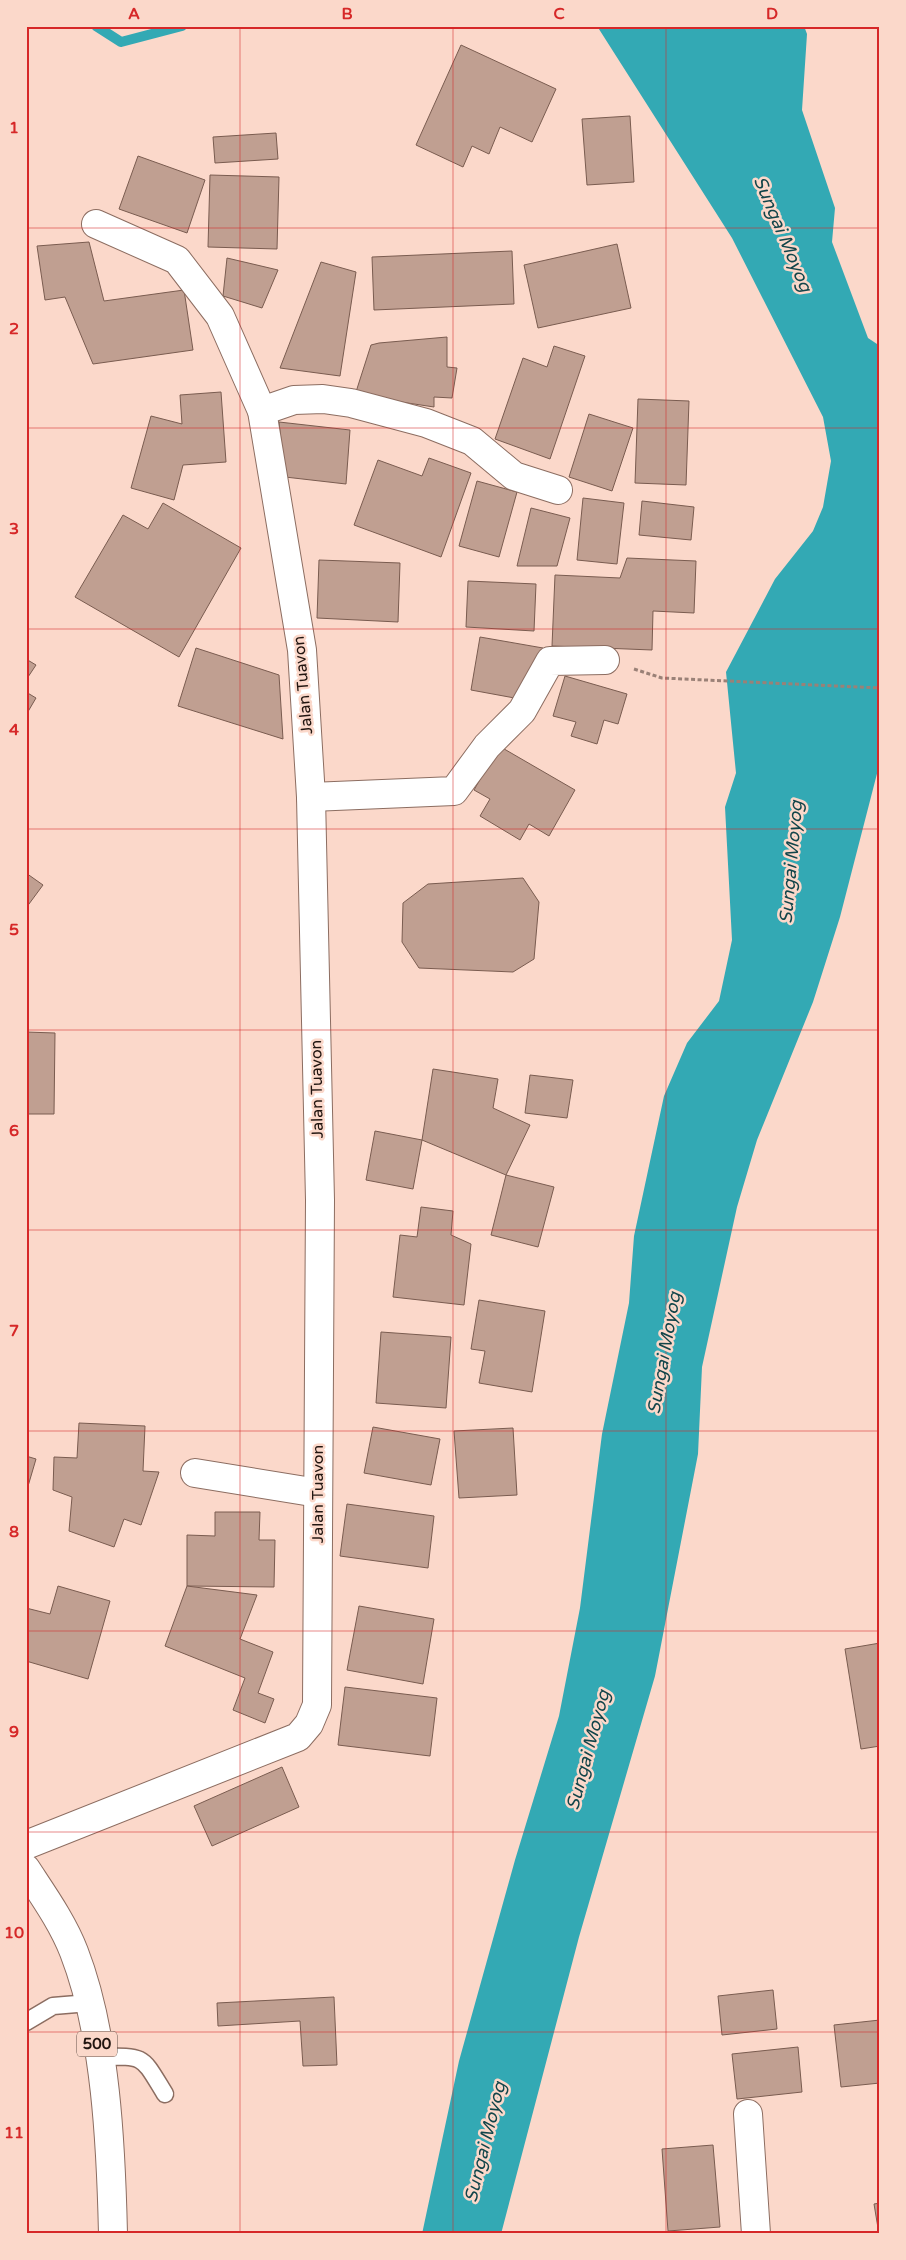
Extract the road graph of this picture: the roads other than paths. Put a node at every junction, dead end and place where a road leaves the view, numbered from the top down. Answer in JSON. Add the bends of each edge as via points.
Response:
{"nodes":[{"id":1,"x":96,"y":224,"type":"dead end"},
{"id":2,"x":262,"y":411,"type":"junction"},
{"id":3,"x":558,"y":490,"type":"dead end"},
{"id":4,"x":605,"y":660,"type":"dead end"},
{"id":5,"x":311,"y":797,"type":"junction"},
{"id":6,"x":195,"y":1472,"type":"dead end"},
{"id":7,"x":318,"y":1493,"type":"junction"},
{"id":8,"x":26,"y":1845,"type":"edge"},
{"id":9,"x":26,"y":1869,"type":"edge"},
{"id":10,"x":90,"y":2003,"type":"junction"},
{"id":11,"x":26,"y":2022,"type":"edge"},
{"id":12,"x":99,"y":2057,"type":"junction"},
{"id":13,"x":165,"y":2094,"type":"dead end"},
{"id":14,"x":748,"y":2114,"type":"dead end"},
{"id":15,"x":113,"y":2234,"type":"edge"},
{"id":16,"x":756,"y":2234,"type":"edge"}],
"edges":[{"from":1,"to":2,"type":"street","name":"Jalan Tuavon","via":[[178,260],[220,316]]},
{"from":2,"to":3,"type":"street","via":[[294,400],[323,399],[426,423],[472,440],[514,476]]},
{"from":2,"to":5,"type":"street","name":"Jalan Tuavon","via":[[302,650]]},
{"from":4,"to":5,"type":"street","via":[[550,661],[522,711],[487,746],[454,791]]},
{"from":5,"to":7,"type":"street","name":"Jalan Tuavon","via":[[320,1200]]},
{"from":6,"to":7,"type":"street"},
{"from":7,"to":8,"type":"street","name":"Jalan Tuavon","via":[[317,1705],[309,1724],[298,1737]]},
{"from":9,"to":10,"type":"street","number":"500","via":[[74,1951]]},
{"from":10,"to":11,"type":"lane","via":[[53,2006]]},
{"from":10,"to":12,"type":"street","number":"500"},
{"from":12,"to":13,"type":"lane","via":[[134,2056],[146,2063]]},
{"from":12,"to":15,"type":"street","number":"500","via":[[107,2122]]},
{"from":14,"to":16,"type":"street"}]}
